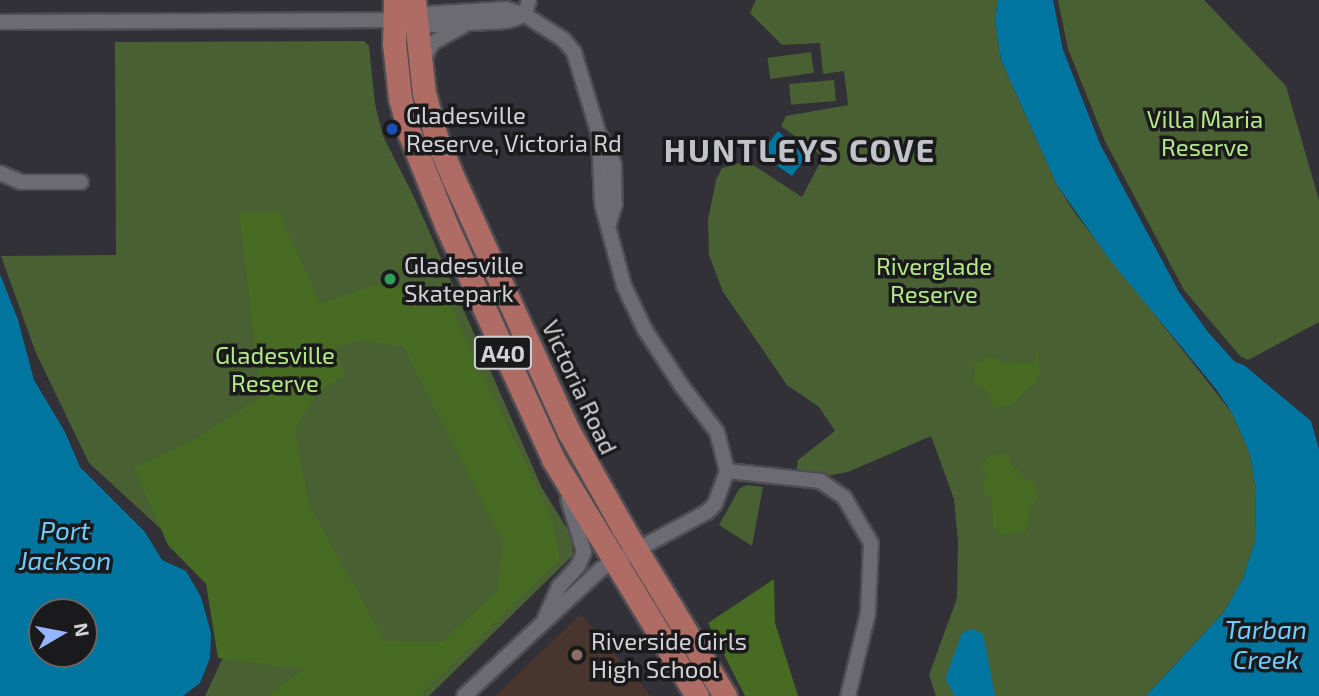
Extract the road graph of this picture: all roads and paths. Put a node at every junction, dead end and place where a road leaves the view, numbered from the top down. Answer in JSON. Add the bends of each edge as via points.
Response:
{"nodes":[{"id":1,"x":440,"y":0,"type":"edge"},
{"id":2,"x":529,"y":0,"type":"edge"},
{"id":3,"x":407,"y":12,"type":"edge"},
{"id":4,"x":457,"y":12,"type":"junction"},
{"id":5,"x":525,"y":15,"type":"junction"},
{"id":6,"x":0,"y":22,"type":"edge"},
{"id":7,"x":471,"y":23,"type":"junction"},
{"id":8,"x":425,"y":98,"type":"junction"},
{"id":9,"x":0,"y":173,"type":"edge"},
{"id":10,"x":81,"y":182,"type":"dead end"},
{"id":11,"x":553,"y":459,"type":"junction"},
{"id":12,"x":727,"y":471,"type":"junction"},
{"id":13,"x":636,"y":550,"type":"junction"},
{"id":14,"x":615,"y":561,"type":"junction"},
{"id":15,"x":541,"y":625,"type":"junction"},
{"id":16,"x":464,"y":696,"type":"edge"},
{"id":17,"x":697,"y":696,"type":"edge"},
{"id":18,"x":725,"y":696,"type":"edge"},
{"id":19,"x":848,"y":696,"type":"edge"}],
"edges":[{"from":1,"to":4,"type":"street"},
{"from":2,"to":5,"type":"street"},
{"from":3,"to":4,"type":"street"},
{"from":3,"to":6,"type":"street"},
{"from":3,"to":7,"type":"street"},
{"from":3,"to":8,"type":"highway","name":"Victoria Road","number":"A40"},
{"from":3,"to":11,"type":"highway","number":"A40","via":[[397,76],[410,135]]},
{"from":4,"to":5,"type":"street","via":[[506,9]]},
{"from":5,"to":7,"type":"street"},
{"from":5,"to":12,"type":"street","via":[[550,28],[574,52],[599,135],[602,204],[624,286],[663,359],[717,432]]},
{"from":7,"to":8,"type":"street","via":[[439,38],[426,50],[421,74]]},
{"from":8,"to":13,"type":"highway","name":"Victoria Road","number":"A40","via":[[454,180],[569,432]]},
{"from":9,"to":10,"type":"street","via":[[21,182]]},
{"from":11,"to":14,"type":"highway","number":"A40"},
{"from":11,"to":15,"type":"street","via":[[584,552],[559,587]]},
{"from":12,"to":13,"type":"street","via":[[708,512]]},
{"from":12,"to":19,"type":"street","via":[[820,481],[844,497],[871,543],[868,613]]},
{"from":13,"to":14,"type":"street"},
{"from":13,"to":18,"type":"highway","name":"Victoria Road","number":"A40"},
{"from":14,"to":15,"type":"street"},
{"from":14,"to":17,"type":"highway","number":"A40"},
{"from":15,"to":16,"type":"street"}]}
